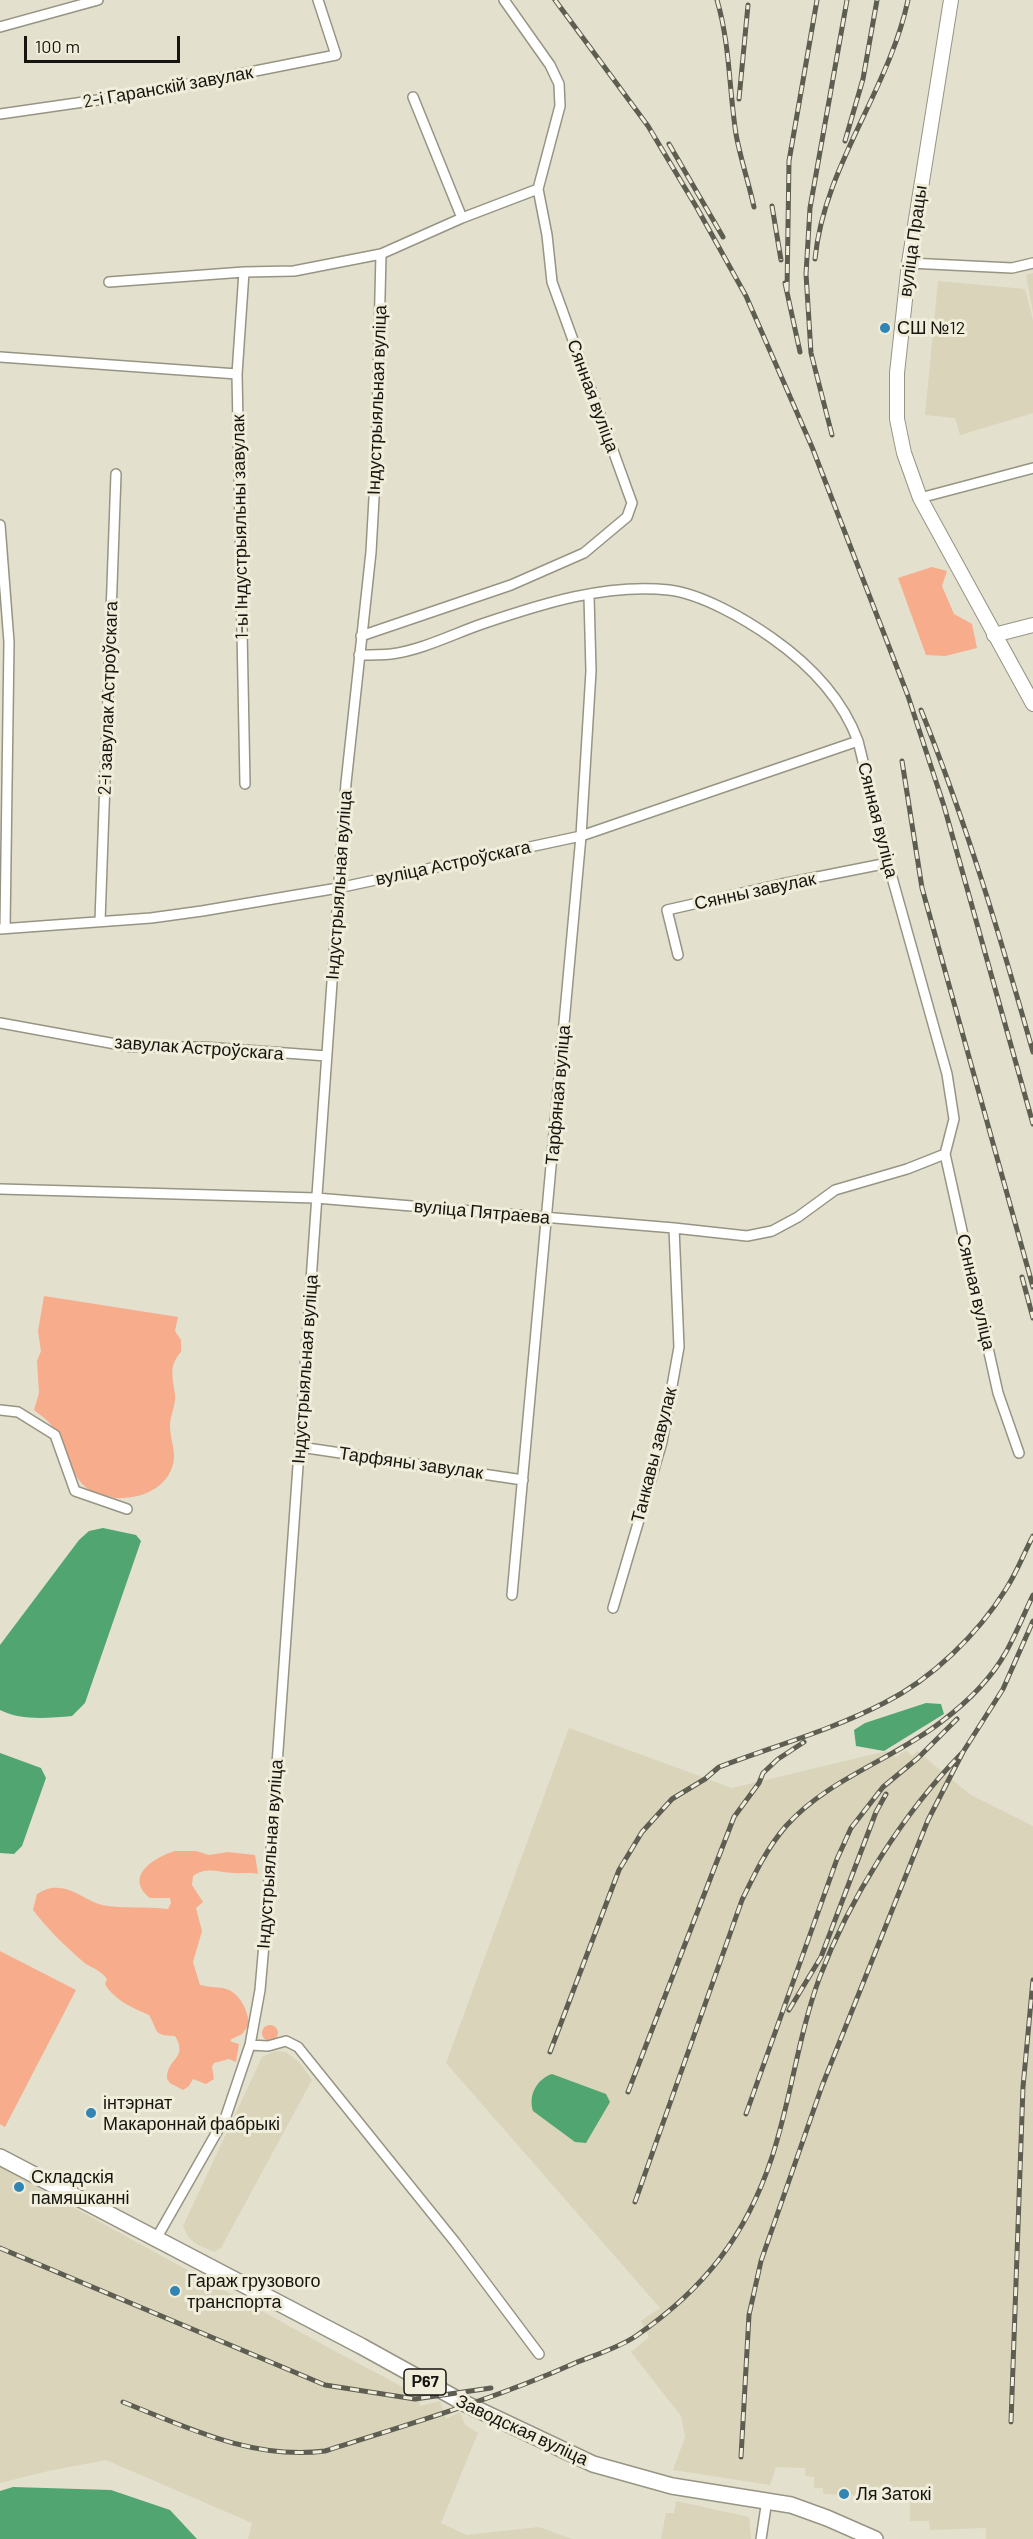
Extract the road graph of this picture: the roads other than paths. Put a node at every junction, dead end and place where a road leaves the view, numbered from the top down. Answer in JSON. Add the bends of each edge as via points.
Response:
{"nodes":[{"id":1,"x":98,"y":0,"type":"edge"},
{"id":2,"x":318,"y":0,"type":"edge"},
{"id":3,"x":504,"y":0,"type":"edge"},
{"id":4,"x":951,"y":0,"type":"edge"},
{"id":5,"x":0,"y":27,"type":"edge"},
{"id":6,"x":413,"y":97,"type":"dead end"},
{"id":7,"x":0,"y":114,"type":"edge"},
{"id":8,"x":538,"y":189,"type":"junction"},
{"id":9,"x":462,"y":218,"type":"junction"},
{"id":10,"x":381,"y":254,"type":"junction"},
{"id":11,"x":909,"y":263,"type":"junction"},
{"id":12,"x":1033,"y":263,"type":"edge"},
{"id":13,"x":244,"y":272,"type":"junction"},
{"id":14,"x":108,"y":282,"type":"dead end"},
{"id":15,"x":0,"y":357,"type":"edge"},
{"id":16,"x":237,"y":374,"type":"junction"},
{"id":17,"x":1033,"y":468,"type":"edge"},
{"id":18,"x":116,"y":474,"type":"dead end"},
{"id":19,"x":920,"y":498,"type":"junction"},
{"id":20,"x":0,"y":525,"type":"edge"},
{"id":21,"x":589,"y":596,"type":"junction"},
{"id":22,"x":1033,"y":625,"type":"edge"},
{"id":23,"x":994,"y":635,"type":"junction"},
{"id":24,"x":361,"y":636,"type":"junction"},
{"id":25,"x":359,"y":656,"type":"junction"},
{"id":26,"x":1033,"y":704,"type":"edge"},
{"id":27,"x":858,"y":741,"type":"junction"},
{"id":28,"x":244,"y":783,"type":"dead end"},
{"id":29,"x":581,"y":836,"type":"junction"},
{"id":30,"x":888,"y":863,"type":"junction"},
{"id":31,"x":338,"y":888,"type":"junction"},
{"id":32,"x":100,"y":921,"type":"junction"},
{"id":33,"x":3,"y":929,"type":"edge"},
{"id":34,"x":678,"y":955,"type":"dead end"},
{"id":35,"x":0,"y":1023,"type":"edge"},
{"id":36,"x":327,"y":1056,"type":"junction"},
{"id":37,"x":945,"y":1154,"type":"junction"},
{"id":38,"x":0,"y":1189,"type":"edge"},
{"id":39,"x":316,"y":1198,"type":"junction"},
{"id":40,"x":546,"y":1217,"type":"junction"},
{"id":41,"x":674,"y":1228,"type":"junction"},
{"id":42,"x":0,"y":1410,"type":"edge"},
{"id":43,"x":300,"y":1447,"type":"junction"},
{"id":44,"x":1019,"y":1453,"type":"dead end"},
{"id":45,"x":523,"y":1480,"type":"junction"},
{"id":46,"x":127,"y":1509,"type":"dead end"},
{"id":47,"x":512,"y":1595,"type":"dead end"},
{"id":48,"x":613,"y":1608,"type":"dead end"},
{"id":49,"x":250,"y":2046,"type":"junction"},
{"id":50,"x":0,"y":2157,"type":"edge"},
{"id":51,"x":156,"y":2239,"type":"junction"},
{"id":52,"x":539,"y":2354,"type":"dead end"},
{"id":53,"x":767,"y":2500,"type":"junction"},
{"id":54,"x":761,"y":2539,"type":"edge"},
{"id":55,"x":876,"y":2539,"type":"edge"}],
"edges":[{"from":1,"to":5,"type":"street"},
{"from":2,"to":7,"type":"street","name":"2-і Гаранскій завулак","via":[[336,55],[140,94]]},
{"from":3,"to":8,"type":"street","name":"Сянная вуліца","via":[[559,84],[560,106]]},
{"from":4,"to":11,"type":"main road","name":"вуліца Працы"},
{"from":6,"to":9,"type":"street"},
{"from":8,"to":9,"type":"street"},
{"from":8,"to":24,"type":"street","name":"Сянная вуліца","via":[[552,282],[632,509],[584,553],[511,585]]},
{"from":9,"to":10,"type":"street"},
{"from":10,"to":13,"type":"street","via":[[294,271]]},
{"from":10,"to":24,"type":"street","name":"Індустрыяльная вуліца","via":[[376,462]]},
{"from":11,"to":12,"type":"street","via":[[1012,268]]},
{"from":11,"to":19,"type":"main road","name":"вуліца Працы","via":[[897,374],[897,419]]},
{"from":13,"to":14,"type":"street"},
{"from":13,"to":16,"type":"street","name":"1-ы Індустрыяльны завулак"},
{"from":15,"to":16,"type":"street"},
{"from":16,"to":28,"type":"street","name":"1-ы Індустрыяльны завулак"},
{"from":17,"to":19,"type":"street"},
{"from":18,"to":32,"type":"street","name":"2-і завулак Астроўскага"},
{"from":19,"to":23,"type":"main road","name":"вуліца Працы"},
{"from":20,"to":33,"type":"street","via":[[9,642]]},
{"from":21,"to":25,"type":"street","name":"Сянная вуліца","via":[[541,603],[393,654]]},
{"from":21,"to":27,"type":"street","name":"Сянная вуліца","via":[[625,589],[671,591],[736,615],[810,668],[837,699]]},
{"from":21,"to":29,"type":"street","name":"Тарфяная вуліца","via":[[591,671]]},
{"from":22,"to":23,"type":"main road"},
{"from":23,"to":26,"type":"main road","name":"вуліца Працы"},
{"from":24,"to":25,"type":"street","name":"Індустрыяльная вуліца"},
{"from":25,"to":31,"type":"street","name":"Індустрыяльная вуліца"},
{"from":27,"to":29,"type":"street","name":"вуліца Астроўскага"},
{"from":27,"to":30,"type":"street","name":"Сянная вуліца"},
{"from":29,"to":31,"type":"street","name":"вуліца Астроўскага"},
{"from":29,"to":40,"type":"street","name":"Тарфяная вуліца"},
{"from":30,"to":34,"type":"street","name":"Сянны завулак","via":[[667,910]]},
{"from":30,"to":37,"type":"street","name":"Сянная вуліца","via":[[946,1074],[954,1119]]},
{"from":31,"to":32,"type":"street","name":"вуліца Астроўскага","via":[[202,911]]},
{"from":31,"to":36,"type":"street","name":"Індустрыяльная вуліца"},
{"from":32,"to":33,"type":"street","name":"вуліца Астроўскага"},
{"from":35,"to":36,"type":"street","name":"завулак Астроўскага","via":[[132,1047],[204,1047]]},
{"from":36,"to":39,"type":"street","name":"Індустрыяльная вуліца"},
{"from":37,"to":41,"type":"street","name":"вуліца Пятраева","via":[[836,1190],[772,1231],[747,1236]]},
{"from":37,"to":44,"type":"street","name":"Сянная вуліца","via":[[998,1393]]},
{"from":38,"to":39,"type":"street","name":"вуліца Пятраева"},
{"from":39,"to":40,"type":"street","name":"вуліца Пятраева"},
{"from":39,"to":43,"type":"street","name":"Індустрыяльная вуліца"},
{"from":40,"to":41,"type":"street","name":"вуліца Пятраева"},
{"from":40,"to":45,"type":"street","name":"Тарфяная вуліца"},
{"from":41,"to":48,"type":"street","name":"Танкавы завулак","via":[[679,1347],[662,1442]]},
{"from":42,"to":46,"type":"street","via":[[18,1412],[55,1435],[75,1491]]},
{"from":43,"to":45,"type":"street","name":"Тарфяны завулак"},
{"from":43,"to":49,"type":"street","name":"Індустрыяльная вуліца","via":[[265,1932]]},
{"from":45,"to":47,"type":"street","name":"Тарфяная вуліца"},
{"from":49,"to":51,"type":"street","name":"Індустрыяльная вуліца","via":[[226,2116]]},
{"from":49,"to":52,"type":"street","via":[[286,2041],[298,2047],[455,2242]]},
{"from":50,"to":51,"type":"main road","name":"Заводская вуліца","number":"Р67"},
{"from":51,"to":53,"type":"main road","name":"Заводская вуліца","number":"Р67","via":[[482,2412],[593,2464],[672,2486]]},
{"from":53,"to":54,"type":"street"},
{"from":53,"to":55,"type":"main road","name":"Заводская вуліца","number":"Р67","via":[[791,2505]]}]}
